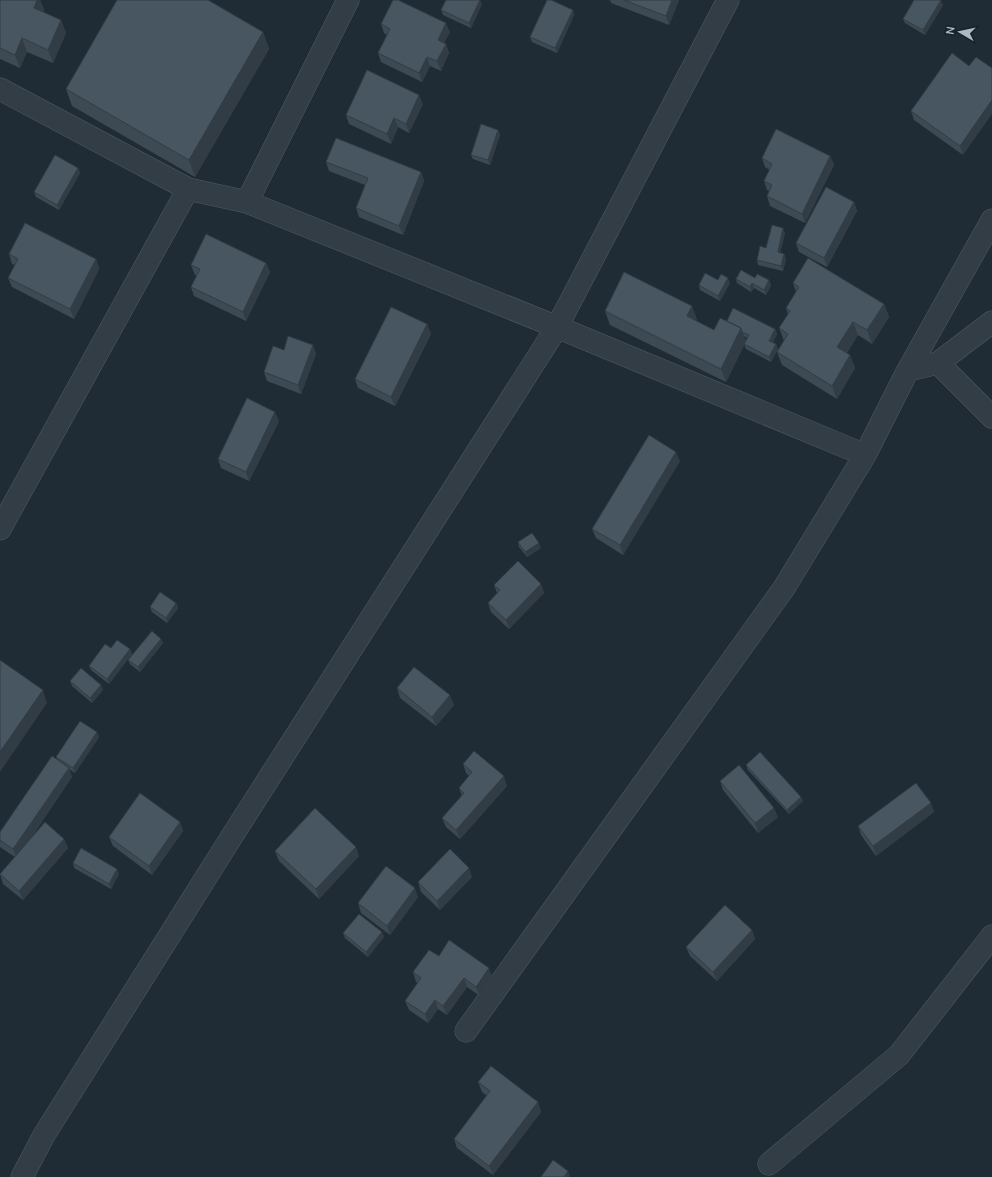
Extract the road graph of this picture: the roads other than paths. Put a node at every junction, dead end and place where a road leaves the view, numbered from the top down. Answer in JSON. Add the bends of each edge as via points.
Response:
{"nodes":[{"id":1,"x":348,"y":0,"type":"edge"},
{"id":2,"x":728,"y":0,"type":"edge"},
{"id":3,"x":0,"y":89,"type":"edge"},
{"id":4,"x":188,"y":189,"type":"junction"},
{"id":5,"x":247,"y":202,"type":"junction"},
{"id":6,"x":992,"y":220,"type":"edge"},
{"id":7,"x":992,"y":322,"type":"edge"},
{"id":8,"x":558,"y":328,"type":"junction"},
{"id":9,"x":938,"y":363,"type":"junction"},
{"id":10,"x":908,"y":370,"type":"junction"},
{"id":11,"x":992,"y":417,"type":"edge"},
{"id":12,"x":865,"y":455,"type":"junction"},
{"id":13,"x":0,"y":529,"type":"edge"},
{"id":14,"x":992,"y":936,"type":"edge"},
{"id":15,"x":466,"y":1032,"type":"dead end"},
{"id":16,"x":770,"y":1164,"type":"dead end"},
{"id":17,"x":22,"y":1177,"type":"edge"}],
"edges":[{"from":1,"to":5,"type":"street"},
{"from":2,"to":8,"type":"street"},
{"from":3,"to":4,"type":"street"},
{"from":4,"to":5,"type":"street"},
{"from":4,"to":13,"type":"street"},
{"from":5,"to":8,"type":"street"},
{"from":6,"to":10,"type":"street"},
{"from":7,"to":9,"type":"street"},
{"from":8,"to":12,"type":"street"},
{"from":8,"to":17,"type":"street","via":[[221,853],[44,1135]]},
{"from":9,"to":10,"type":"street"},
{"from":9,"to":11,"type":"street"},
{"from":10,"to":12,"type":"street"},
{"from":12,"to":15,"type":"street","via":[[784,588]]},
{"from":14,"to":16,"type":"street","via":[[899,1055]]}]}
